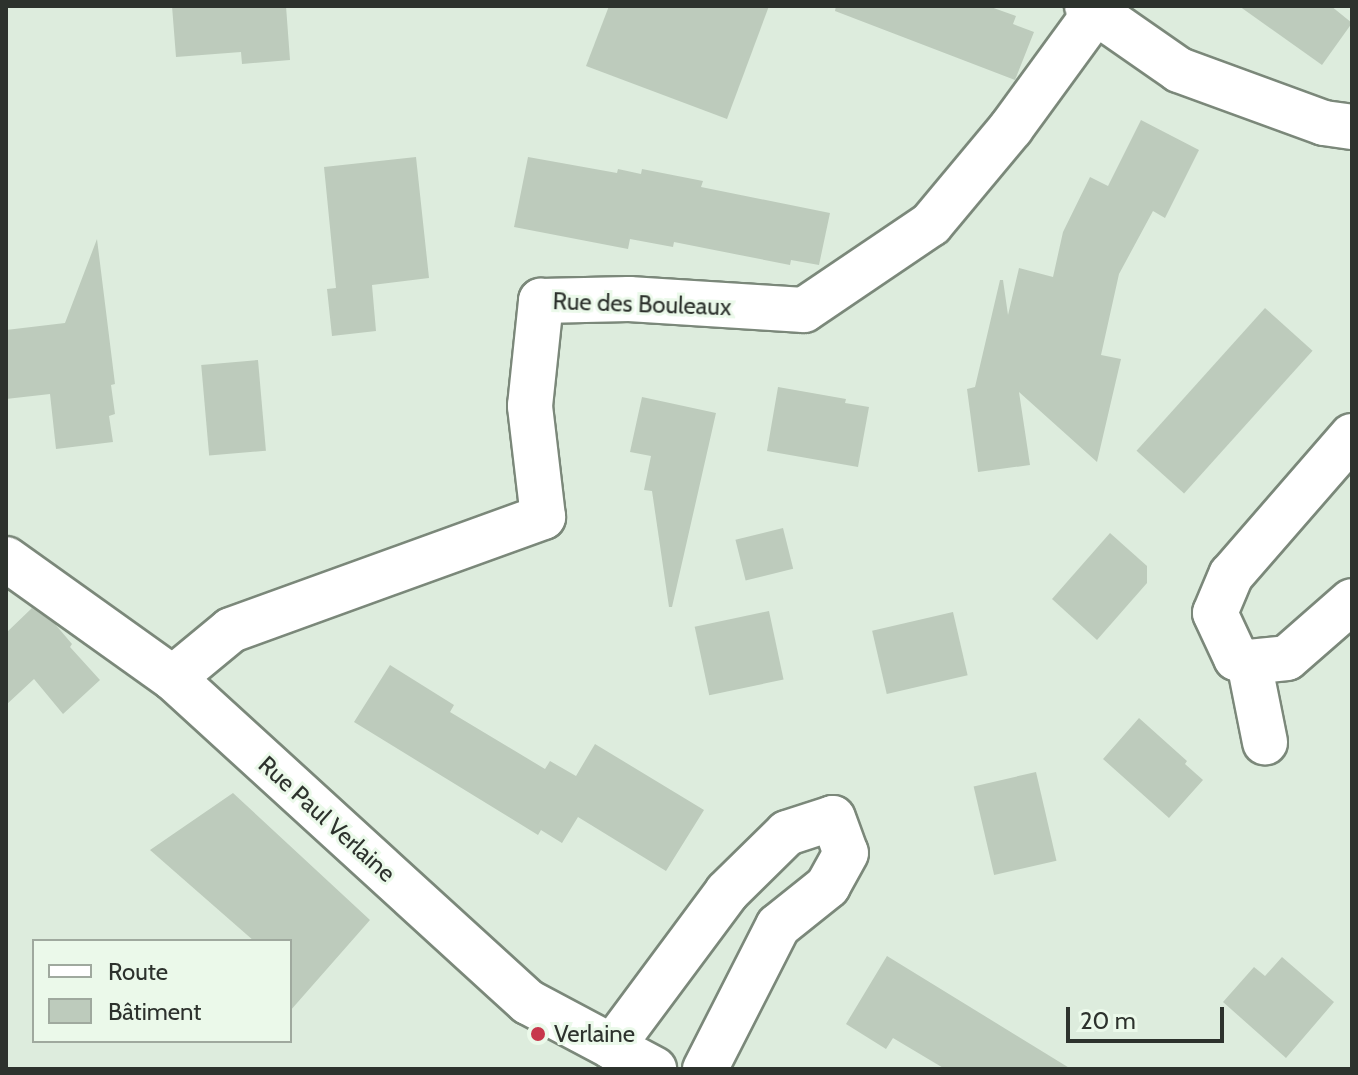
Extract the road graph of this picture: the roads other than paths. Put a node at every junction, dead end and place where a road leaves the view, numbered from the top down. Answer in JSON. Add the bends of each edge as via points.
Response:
{"nodes":[{"id":1,"x":1091,"y":10,"type":"edge"},
{"id":2,"x":1352,"y":127,"type":"edge"},
{"id":3,"x":1352,"y":436,"type":"edge"},
{"id":4,"x":6,"y":559,"type":"edge"},
{"id":5,"x":1352,"y":601,"type":"edge"},
{"id":6,"x":1249,"y":662,"type":"junction"},
{"id":7,"x":173,"y":678,"type":"junction"},
{"id":8,"x":1265,"y":742,"type":"dead end"},
{"id":9,"x":633,"y":1061,"type":"edge"},
{"id":10,"x":705,"y":1069,"type":"edge"}],
"edges":[{"from":1,"to":2,"type":"street","via":[[1179,70],[1324,123]]},
{"from":1,"to":7,"type":"street","name":"Rue des Bouleaux","via":[[1011,128],[931,224],[804,310],[629,299],[541,301],[530,406],[543,517],[231,630]]},
{"from":3,"to":6,"type":"street","via":[[1231,575],[1215,613],[1236,658]]},
{"from":4,"to":7,"type":"street","name":"Rue Paul Verlaine"},
{"from":5,"to":6,"type":"street","via":[[1287,658]]},
{"from":6,"to":8,"type":"street"},
{"from":7,"to":9,"type":"street","name":"Rue Paul Verlaine","via":[[528,1002]]},
{"from":9,"to":10,"type":"street","via":[[727,892],[787,833],[833,818],[846,853],[828,886],[778,926]]}]}
